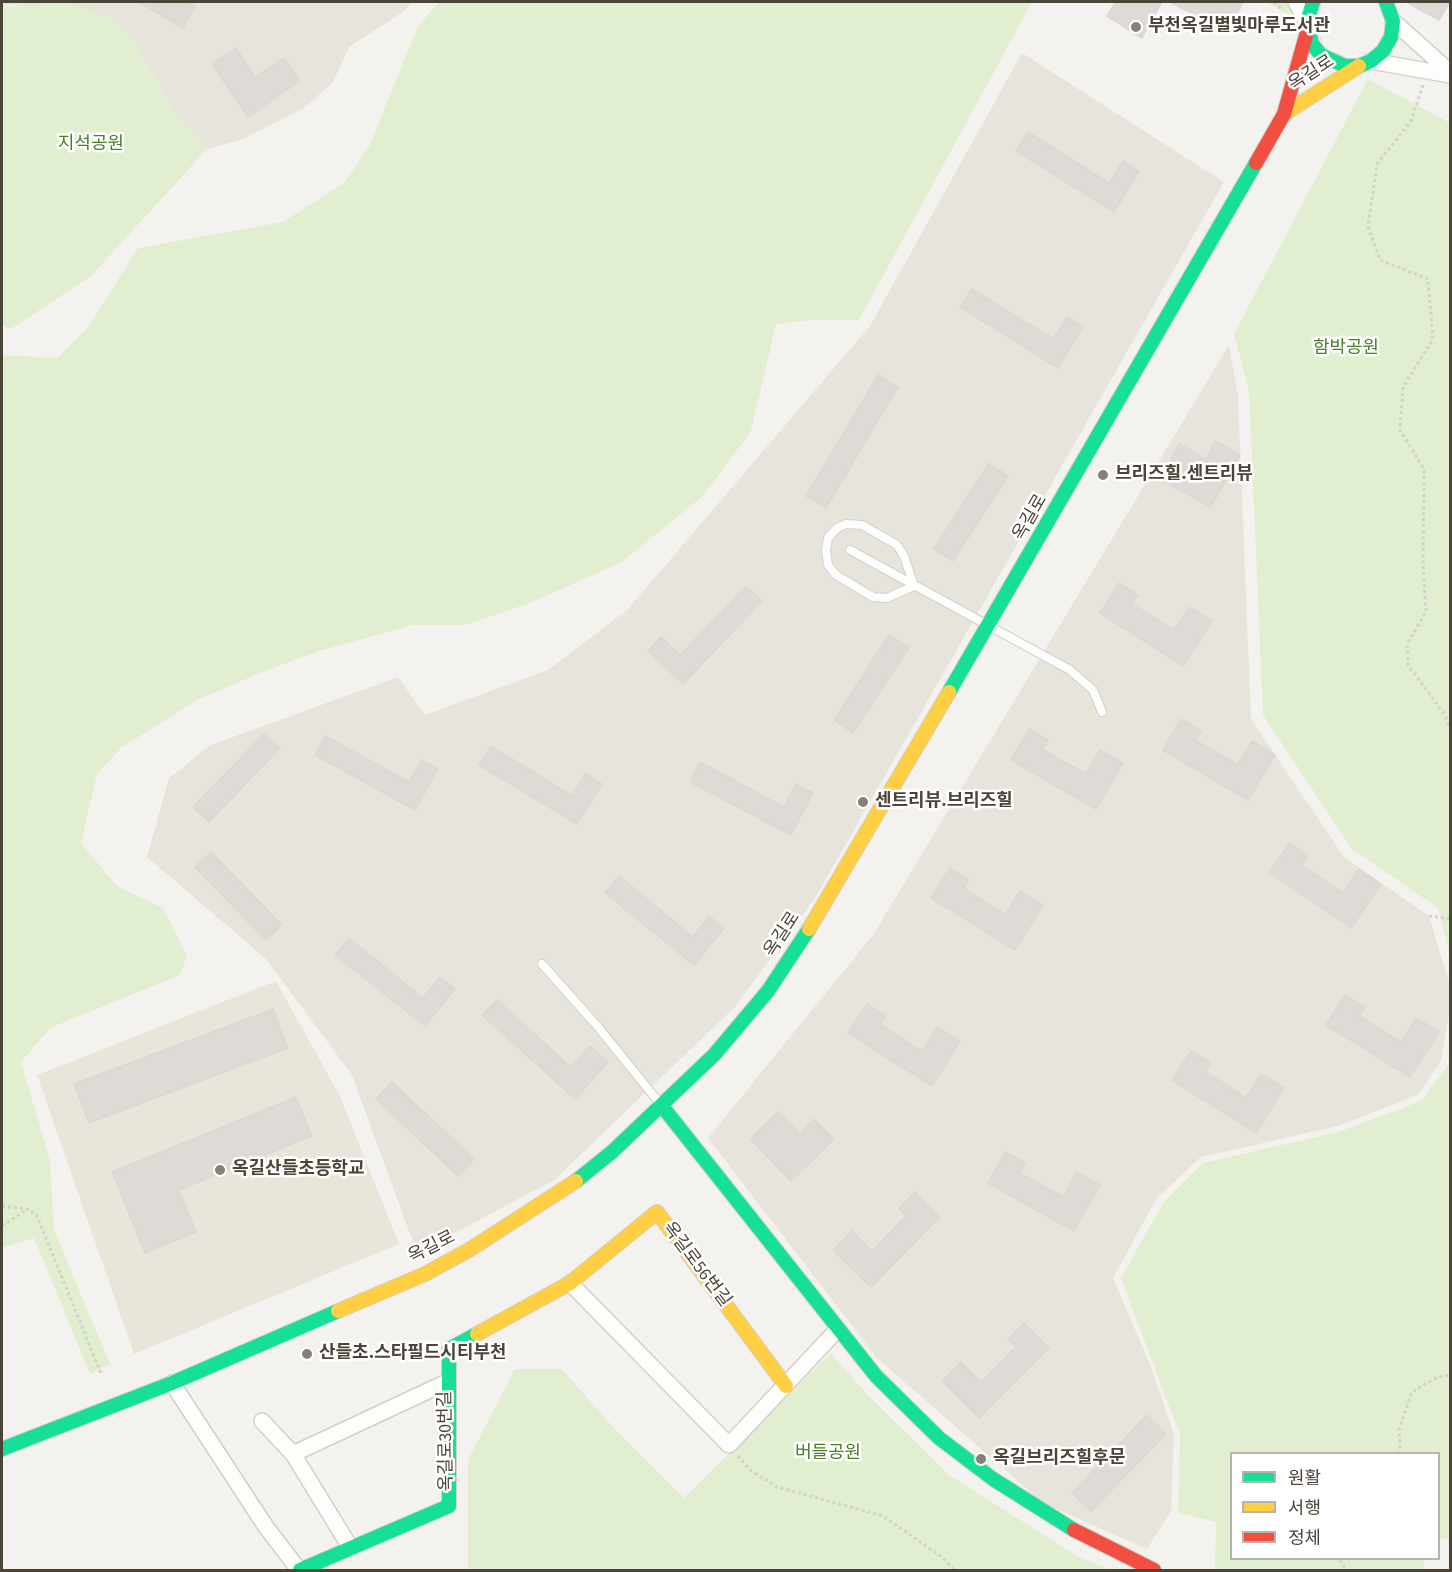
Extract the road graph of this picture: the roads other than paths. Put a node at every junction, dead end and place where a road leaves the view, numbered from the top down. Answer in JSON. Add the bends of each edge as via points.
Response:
{"nodes":[{"id":1,"x":1296,"y":2,"type":"edge"},
{"id":2,"x":1313,"y":2,"type":"edge"},
{"id":3,"x":1390,"y":8,"type":"edge"},
{"id":4,"x":1307,"y":27,"type":"junction"},
{"id":5,"x":1365,"y":63,"type":"junction"},
{"id":6,"x":1450,"y":74,"type":"edge"},
{"id":7,"x":1284,"y":114,"type":"junction"},
{"id":8,"x":850,"y":550,"type":"dead end"},
{"id":9,"x":914,"y":586,"type":"junction"},
{"id":10,"x":988,"y":626,"type":"junction"},
{"id":11,"x":1102,"y":712,"type":"dead end"},
{"id":12,"x":542,"y":964,"type":"dead end"},
{"id":13,"x":662,"y":1106,"type":"junction"},
{"id":14,"x":570,"y":1284,"type":"junction"},
{"id":15,"x":837,"y":1330,"type":"junction"},
{"id":16,"x":447,"y":1382,"type":"junction"},
{"id":17,"x":172,"y":1383,"type":"junction"},
{"id":18,"x":786,"y":1386,"type":"junction"},
{"id":19,"x":262,"y":1421,"type":"dead end"},
{"id":20,"x":2,"y":1449,"type":"edge"},
{"id":21,"x":293,"y":1454,"type":"junction"},
{"id":22,"x":350,"y":1547,"type":"junction"},
{"id":23,"x":300,"y":1570,"type":"edge"},
{"id":24,"x":1154,"y":1570,"type":"edge"}],
"edges":[{"from":1,"to":4,"type":"street"},
{"from":2,"to":4,"type":"street","name":"옥길로"},
{"from":3,"to":5,"type":"street","via":[[1387,44]]},
{"from":3,"to":6,"type":"street"},
{"from":4,"to":5,"type":"street","via":[[1321,55],[1332,62]]},
{"from":4,"to":7,"type":"street","name":"옥길로"},
{"from":5,"to":6,"type":"street"},
{"from":5,"to":7,"type":"street","name":"옥길로"},
{"from":7,"to":10,"type":"street","name":"옥길로"},
{"from":8,"to":9,"type":"lane"},
{"from":9,"to":9,"type":"lane","via":[[901,550],[884,536],[862,525],[846,524],[828,538],[828,565],[846,582],[873,597],[887,598]]},
{"from":9,"to":10,"type":"lane"},
{"from":10,"to":11,"type":"lane","via":[[1082,678],[1093,690]]},
{"from":10,"to":13,"type":"street","name":"옥길로","via":[[826,902],[768,992],[714,1055]]},
{"from":12,"to":13,"type":"lane"},
{"from":13,"to":15,"type":"street"},
{"from":13,"to":17,"type":"street","name":"옥길로","via":[[566,1188],[469,1250],[425,1274]]},
{"from":14,"to":16,"type":"street","via":[[449,1349]]},
{"from":14,"to":18,"type":"street","via":[[729,1445]]},
{"from":14,"to":18,"type":"street","name":"옥길로56번길","via":[[657,1212]]},
{"from":15,"to":18,"type":"street"},
{"from":15,"to":24,"type":"street","via":[[876,1376],[939,1438],[993,1479],[1059,1522]]},
{"from":16,"to":21,"type":"street","name":"옥길로30번길"},
{"from":16,"to":22,"type":"street","name":"옥길로30번길","via":[[449,1506]]},
{"from":17,"to":20,"type":"street","name":"옥길로"},
{"from":17,"to":23,"type":"street","name":"옥길로30번길","via":[[266,1527]]},
{"from":19,"to":21,"type":"street"},
{"from":21,"to":22,"type":"street"},
{"from":22,"to":23,"type":"street","name":"옥길로30번길"}]}
